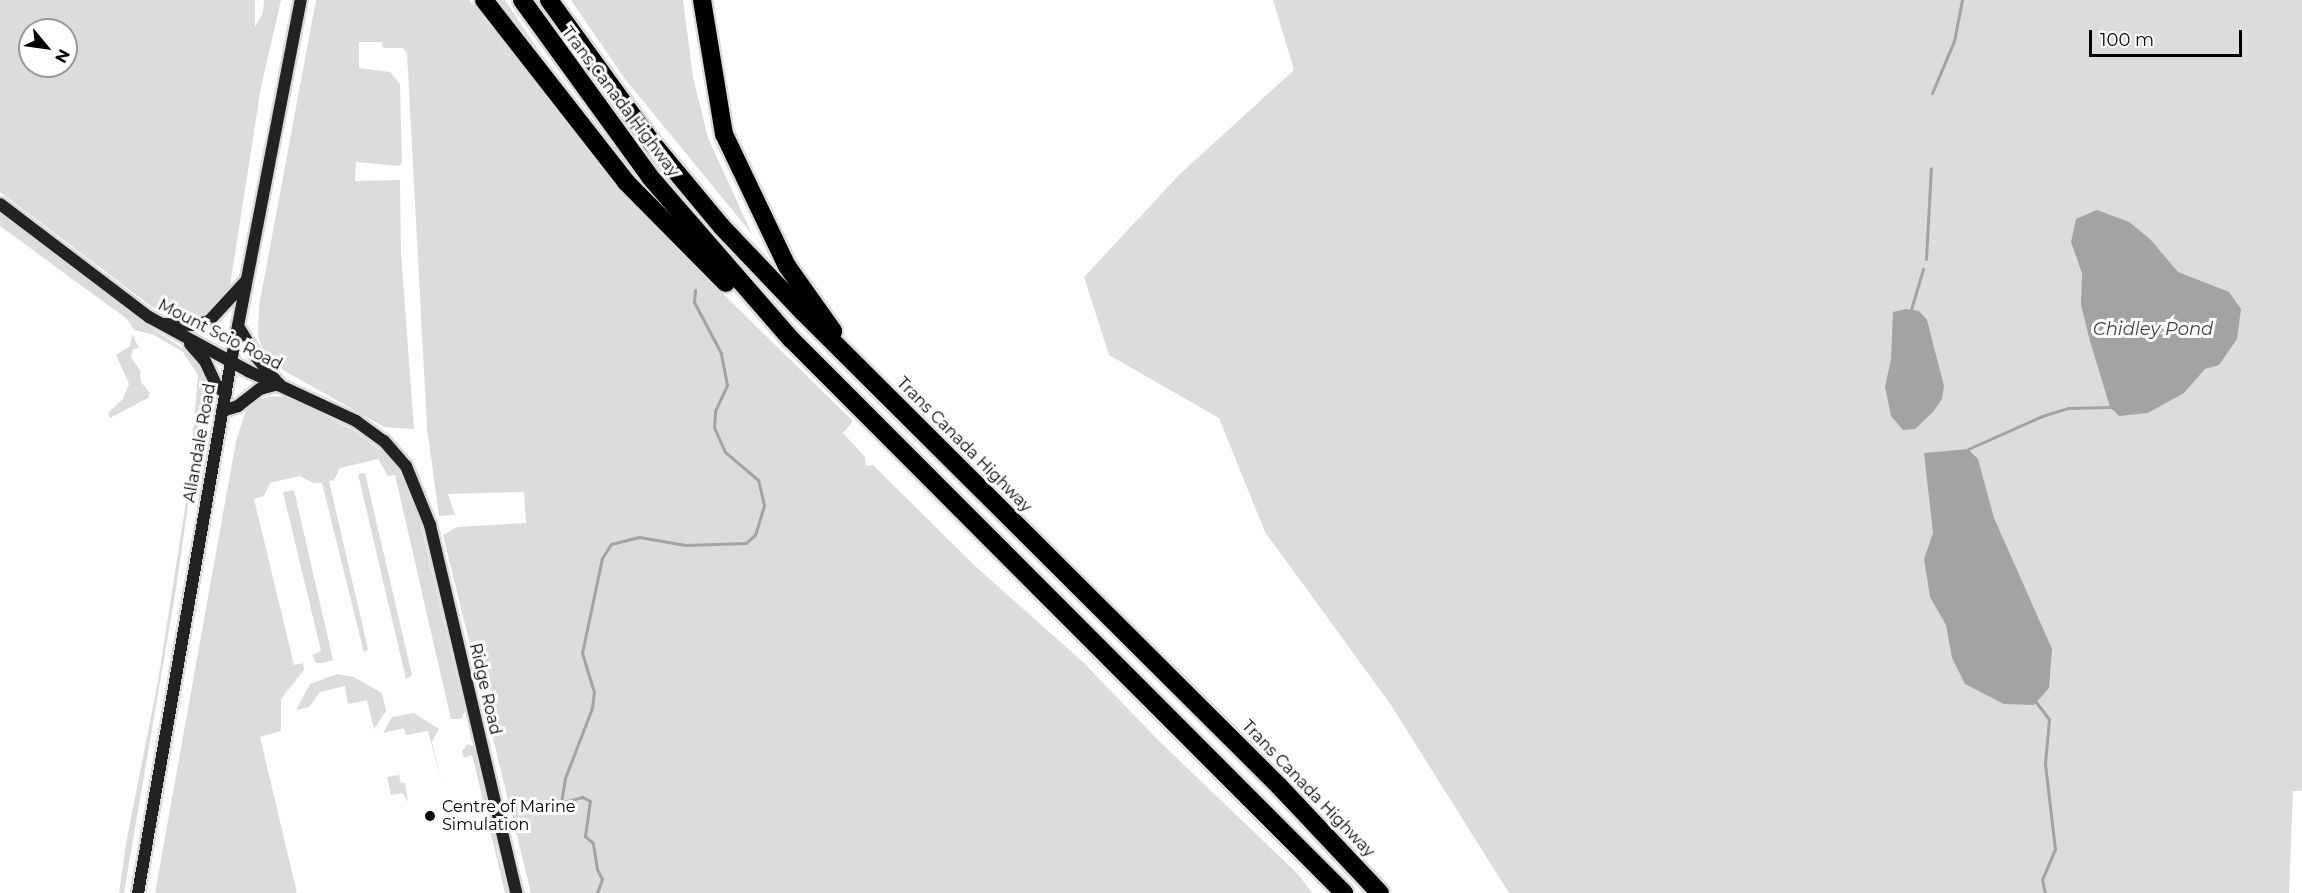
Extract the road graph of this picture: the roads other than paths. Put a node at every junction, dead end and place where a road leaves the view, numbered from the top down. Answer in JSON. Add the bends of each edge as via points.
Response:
{"nodes":[{"id":1,"x":301,"y":0,"type":"edge"},
{"id":2,"x":484,"y":0,"type":"edge"},
{"id":3,"x":522,"y":0,"type":"edge"},
{"id":4,"x":549,"y":0,"type":"edge"},
{"id":5,"x":702,"y":0,"type":"edge"},
{"id":6,"x":0,"y":204,"type":"edge"},
{"id":7,"x":247,"y":280,"type":"junction"},
{"id":8,"x":161,"y":324,"type":"junction"},
{"id":9,"x":238,"y":326,"type":"junction"},
{"id":10,"x":186,"y":338,"type":"junction"},
{"id":11,"x":791,"y":339,"type":"junction"},
{"id":12,"x":851,"y":360,"type":"junction"},
{"id":13,"x":231,"y":362,"type":"junction"},
{"id":14,"x":279,"y":384,"type":"junction"},
{"id":15,"x":226,"y":393,"type":"junction"},
{"id":16,"x":222,"y":411,"type":"junction"},
{"id":17,"x":419,"y":493,"type":"joint"},
{"id":18,"x":138,"y":893,"type":"edge"},
{"id":19,"x":516,"y":893,"type":"edge"},
{"id":20,"x":1344,"y":893,"type":"edge"},
{"id":21,"x":1380,"y":893,"type":"edge"}],
"edges":[{"from":1,"to":7,"type":"main road","name":"Allandale Road"},
{"from":2,"to":11,"type":"highway","via":[[626,182],[781,337]]},
{"from":3,"to":11,"type":"highway","name":"Trans Canada Highway","via":[[650,177]]},
{"from":4,"to":12,"type":"highway","name":"Trans Canada Highway","via":[[653,144],[721,226]]},
{"from":5,"to":12,"type":"highway","via":[[724,135],[787,266]]},
{"from":6,"to":8,"type":"main road","name":"Mount Scio Road"},
{"from":7,"to":8,"type":"main road","via":[[208,321],[186,326]]},
{"from":7,"to":9,"type":"main road","name":"Allandale Road"},
{"from":8,"to":10,"type":"main road","name":"Mount Scio Road"},
{"from":9,"to":13,"type":"main road","name":"Allandale Road"},
{"from":9,"to":14,"type":"main road"},
{"from":10,"to":13,"type":"main road","name":"Mount Scio Road"},
{"from":10,"to":15,"type":"main road","via":[[206,361],[217,387]]},
{"from":11,"to":20,"type":"highway","name":"Trans Canada Highway"},
{"from":12,"to":21,"type":"highway","name":"Trans Canada Highway","via":[[1279,786]]},
{"from":13,"to":14,"type":"main road","name":"Mount Scio Road"},
{"from":13,"to":15,"type":"main road","name":"Allandale Road"},
{"from":14,"to":16,"type":"main road","via":[[260,389],[238,406]]},
{"from":14,"to":17,"type":"main road","name":"Mount Scio Road","via":[[372,432],[406,466]]},
{"from":15,"to":16,"type":"main road","name":"Allandale Road"},
{"from":16,"to":18,"type":"main road","name":"Allandale Road"},
{"from":17,"to":19,"type":"main road","name":"Ridge Road","via":[[430,525]]}]}
